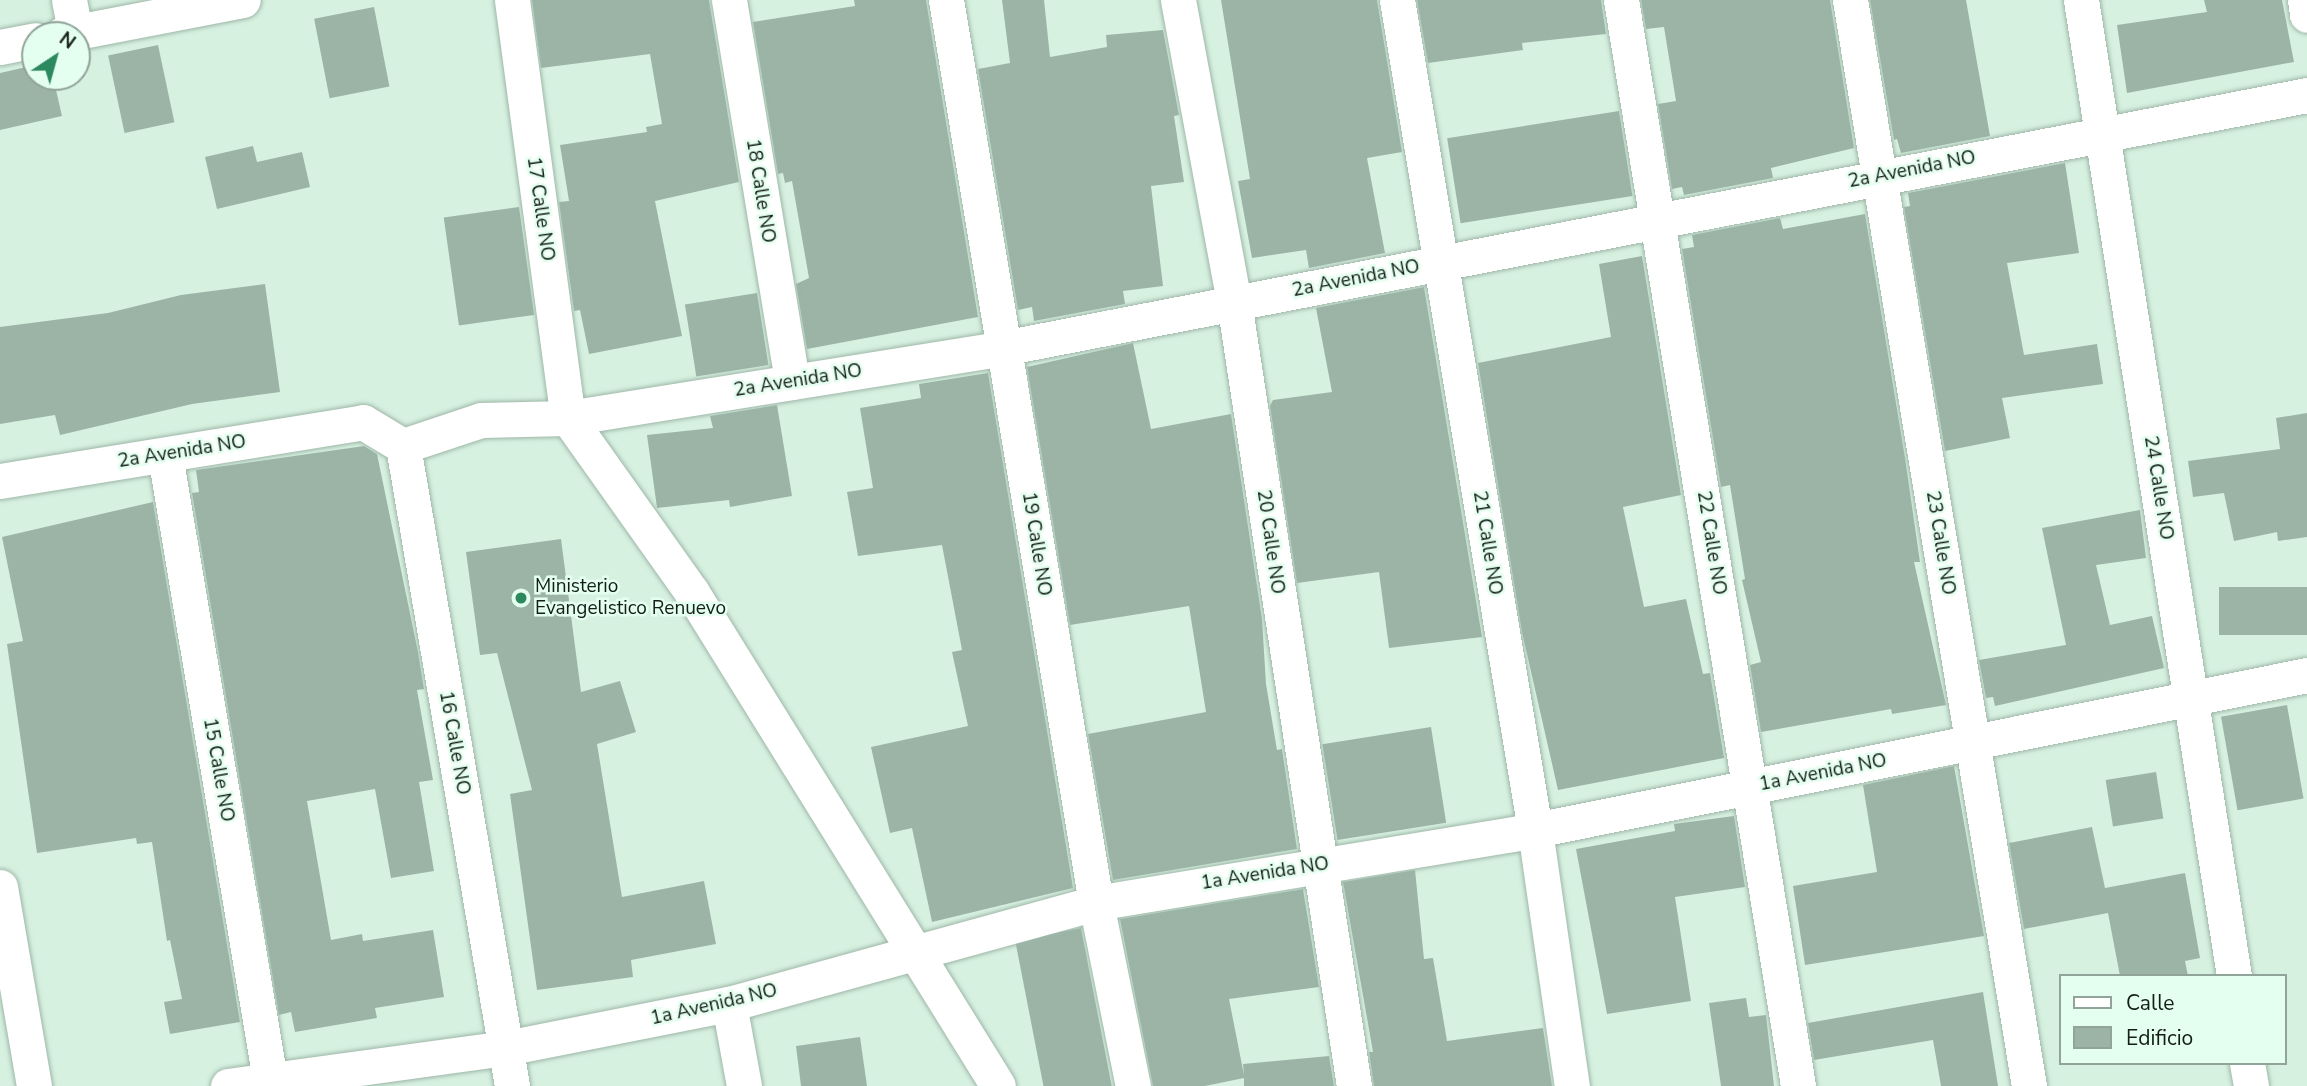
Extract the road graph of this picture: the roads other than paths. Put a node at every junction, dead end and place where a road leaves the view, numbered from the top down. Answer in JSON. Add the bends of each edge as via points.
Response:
{"nodes":[{"id":1,"x":243,"y":0,"type":"edge"},
{"id":2,"x":512,"y":0,"type":"edge"},
{"id":3,"x":729,"y":0,"type":"edge"},
{"id":4,"x":946,"y":0,"type":"edge"},
{"id":5,"x":1178,"y":0,"type":"edge"},
{"id":6,"x":1397,"y":0,"type":"edge"},
{"id":7,"x":1621,"y":0,"type":"edge"},
{"id":8,"x":1850,"y":0,"type":"edge"},
{"id":9,"x":2081,"y":0,"type":"edge"},
{"id":10,"x":2305,"y":0,"type":"edge"},
{"id":11,"x":2307,"y":15,"type":"edge"},
{"id":12,"x":77,"y":21,"type":"edge"},
{"id":13,"x":21,"y":43,"type":"edge"},
{"id":14,"x":0,"y":47,"type":"edge"},
{"id":15,"x":2307,"y":95,"type":"edge"},
{"id":16,"x":2103,"y":132,"type":"junction"},
{"id":17,"x":1881,"y":176,"type":"junction"},
{"id":18,"x":1658,"y":219,"type":"junction"},
{"id":19,"x":1440,"y":262,"type":"junction"},
{"id":20,"x":1234,"y":302,"type":"junction"},
{"id":21,"x":1003,"y":348,"type":"junction"},
{"id":22,"x":792,"y":382,"type":"junction"},
{"id":23,"x":568,"y":418,"type":"junction"},
{"id":24,"x":403,"y":446,"type":"junction"},
{"id":25,"x":164,"y":455,"type":"junction"},
{"id":26,"x":0,"y":481,"type":"edge"},
{"id":27,"x":2307,"y":675,"type":"edge"},
{"id":28,"x":2191,"y":698,"type":"junction"},
{"id":29,"x":1973,"y":742,"type":"junction"},
{"id":30,"x":1751,"y":787,"type":"junction"},
{"id":31,"x":1535,"y":830,"type":"junction"},
{"id":32,"x":1318,"y":866,"type":"junction"},
{"id":33,"x":0,"y":887,"type":"edge"},
{"id":34,"x":1096,"y":903,"type":"junction"},
{"id":35,"x":916,"y":952,"type":"junction"},
{"id":36,"x":2234,"y":974,"type":"edge"},
{"id":37,"x":729,"y":1004,"type":"junction"},
{"id":38,"x":506,"y":1048,"type":"junction"},
{"id":39,"x":2247,"y":1065,"type":"edge"},
{"id":40,"x":271,"y":1083,"type":"edge"},
{"id":41,"x":34,"y":1086,"type":"edge"},
{"id":42,"x":228,"y":1086,"type":"edge"},
{"id":43,"x":512,"y":1086,"type":"edge"},
{"id":44,"x":744,"y":1086,"type":"edge"},
{"id":45,"x":998,"y":1086,"type":"edge"},
{"id":46,"x":1133,"y":1086,"type":"edge"},
{"id":47,"x":1354,"y":1086,"type":"edge"},
{"id":48,"x":1572,"y":1086,"type":"edge"},
{"id":49,"x":1798,"y":1086,"type":"edge"},
{"id":50,"x":2029,"y":1086,"type":"edge"},
{"id":51,"x":2250,"y":1086,"type":"edge"}],
"edges":[{"from":1,"to":12,"type":"street"},
{"from":2,"to":23,"type":"street","name":"17 Calle NO"},
{"from":3,"to":22,"type":"street","name":"18 Calle NO"},
{"from":4,"to":21,"type":"street","name":"19 Calle NO"},
{"from":5,"to":20,"type":"street","name":"20 Calle NO"},
{"from":6,"to":19,"type":"street","name":"21 Calle NO"},
{"from":7,"to":18,"type":"street","name":"22 Calle NO"},
{"from":8,"to":17,"type":"street","name":"23 Calle NO"},
{"from":9,"to":16,"type":"street","name":"24 Calle NO"},
{"from":10,"to":11,"type":"street"},
{"from":13,"to":14,"type":"street"},
{"from":15,"to":16,"type":"street","name":"2a Avenida NO"},
{"from":16,"to":17,"type":"street","name":"2a Avenida NO"},
{"from":16,"to":28,"type":"street","name":"24 Calle NO"},
{"from":17,"to":18,"type":"street","name":"2a Avenida NO"},
{"from":17,"to":29,"type":"street","name":"23 Calle NO"},
{"from":18,"to":19,"type":"street","name":"2a Avenida NO"},
{"from":18,"to":30,"type":"street","name":"22 Calle NO"},
{"from":19,"to":20,"type":"street","name":"2a Avenida NO"},
{"from":19,"to":31,"type":"street","name":"21 Calle NO"},
{"from":20,"to":21,"type":"street","name":"2a Avenida NO"},
{"from":20,"to":32,"type":"street","name":"20 Calle NO"},
{"from":21,"to":22,"type":"street","name":"2a Avenida NO"},
{"from":21,"to":34,"type":"street","name":"19 Calle NO"},
{"from":22,"to":23,"type":"street","name":"2a Avenida NO"},
{"from":23,"to":24,"type":"street","name":"2a Avenida NO","via":[[481,419]]},
{"from":23,"to":35,"type":"street","via":[[691,591]]},
{"from":24,"to":25,"type":"street","name":"2a Avenida NO","via":[[363,422]]},
{"from":24,"to":38,"type":"street","name":"16 Calle NO"},
{"from":25,"to":26,"type":"street","name":"2a Avenida NO"},
{"from":25,"to":40,"type":"street","name":"15 Calle NO"},
{"from":27,"to":28,"type":"street","name":"1a Avenida NO"},
{"from":28,"to":29,"type":"street","name":"1a Avenida NO"},
{"from":28,"to":36,"type":"street","name":"24 Calle NO"},
{"from":29,"to":30,"type":"street","name":"1a Avenida NO"},
{"from":29,"to":50,"type":"street","name":"23 Calle NO"},
{"from":30,"to":31,"type":"street","name":"1a Avenida NO"},
{"from":30,"to":49,"type":"street","name":"22 Calle NO"},
{"from":31,"to":32,"type":"street","name":"1a Avenida NO"},
{"from":31,"to":48,"type":"street","name":"21 Calle NO"},
{"from":32,"to":34,"type":"street","name":"1a Avenida NO"},
{"from":32,"to":47,"type":"street","name":"20 Calle NO"},
{"from":33,"to":41,"type":"street"},
{"from":34,"to":35,"type":"street","name":"1a Avenida NO"},
{"from":34,"to":46,"type":"street","name":"19 Calle NO"},
{"from":35,"to":37,"type":"street","name":"1a Avenida NO"},
{"from":35,"to":45,"type":"street"},
{"from":37,"to":38,"type":"street","name":"1a Avenida NO"},
{"from":37,"to":44,"type":"street"},
{"from":38,"to":40,"type":"street","name":"1a Avenida NO"},
{"from":38,"to":43,"type":"street","name":"16 Calle NO"},
{"from":39,"to":51,"type":"street"},
{"from":40,"to":42,"type":"street","name":"1a Avenida NO"}]}
